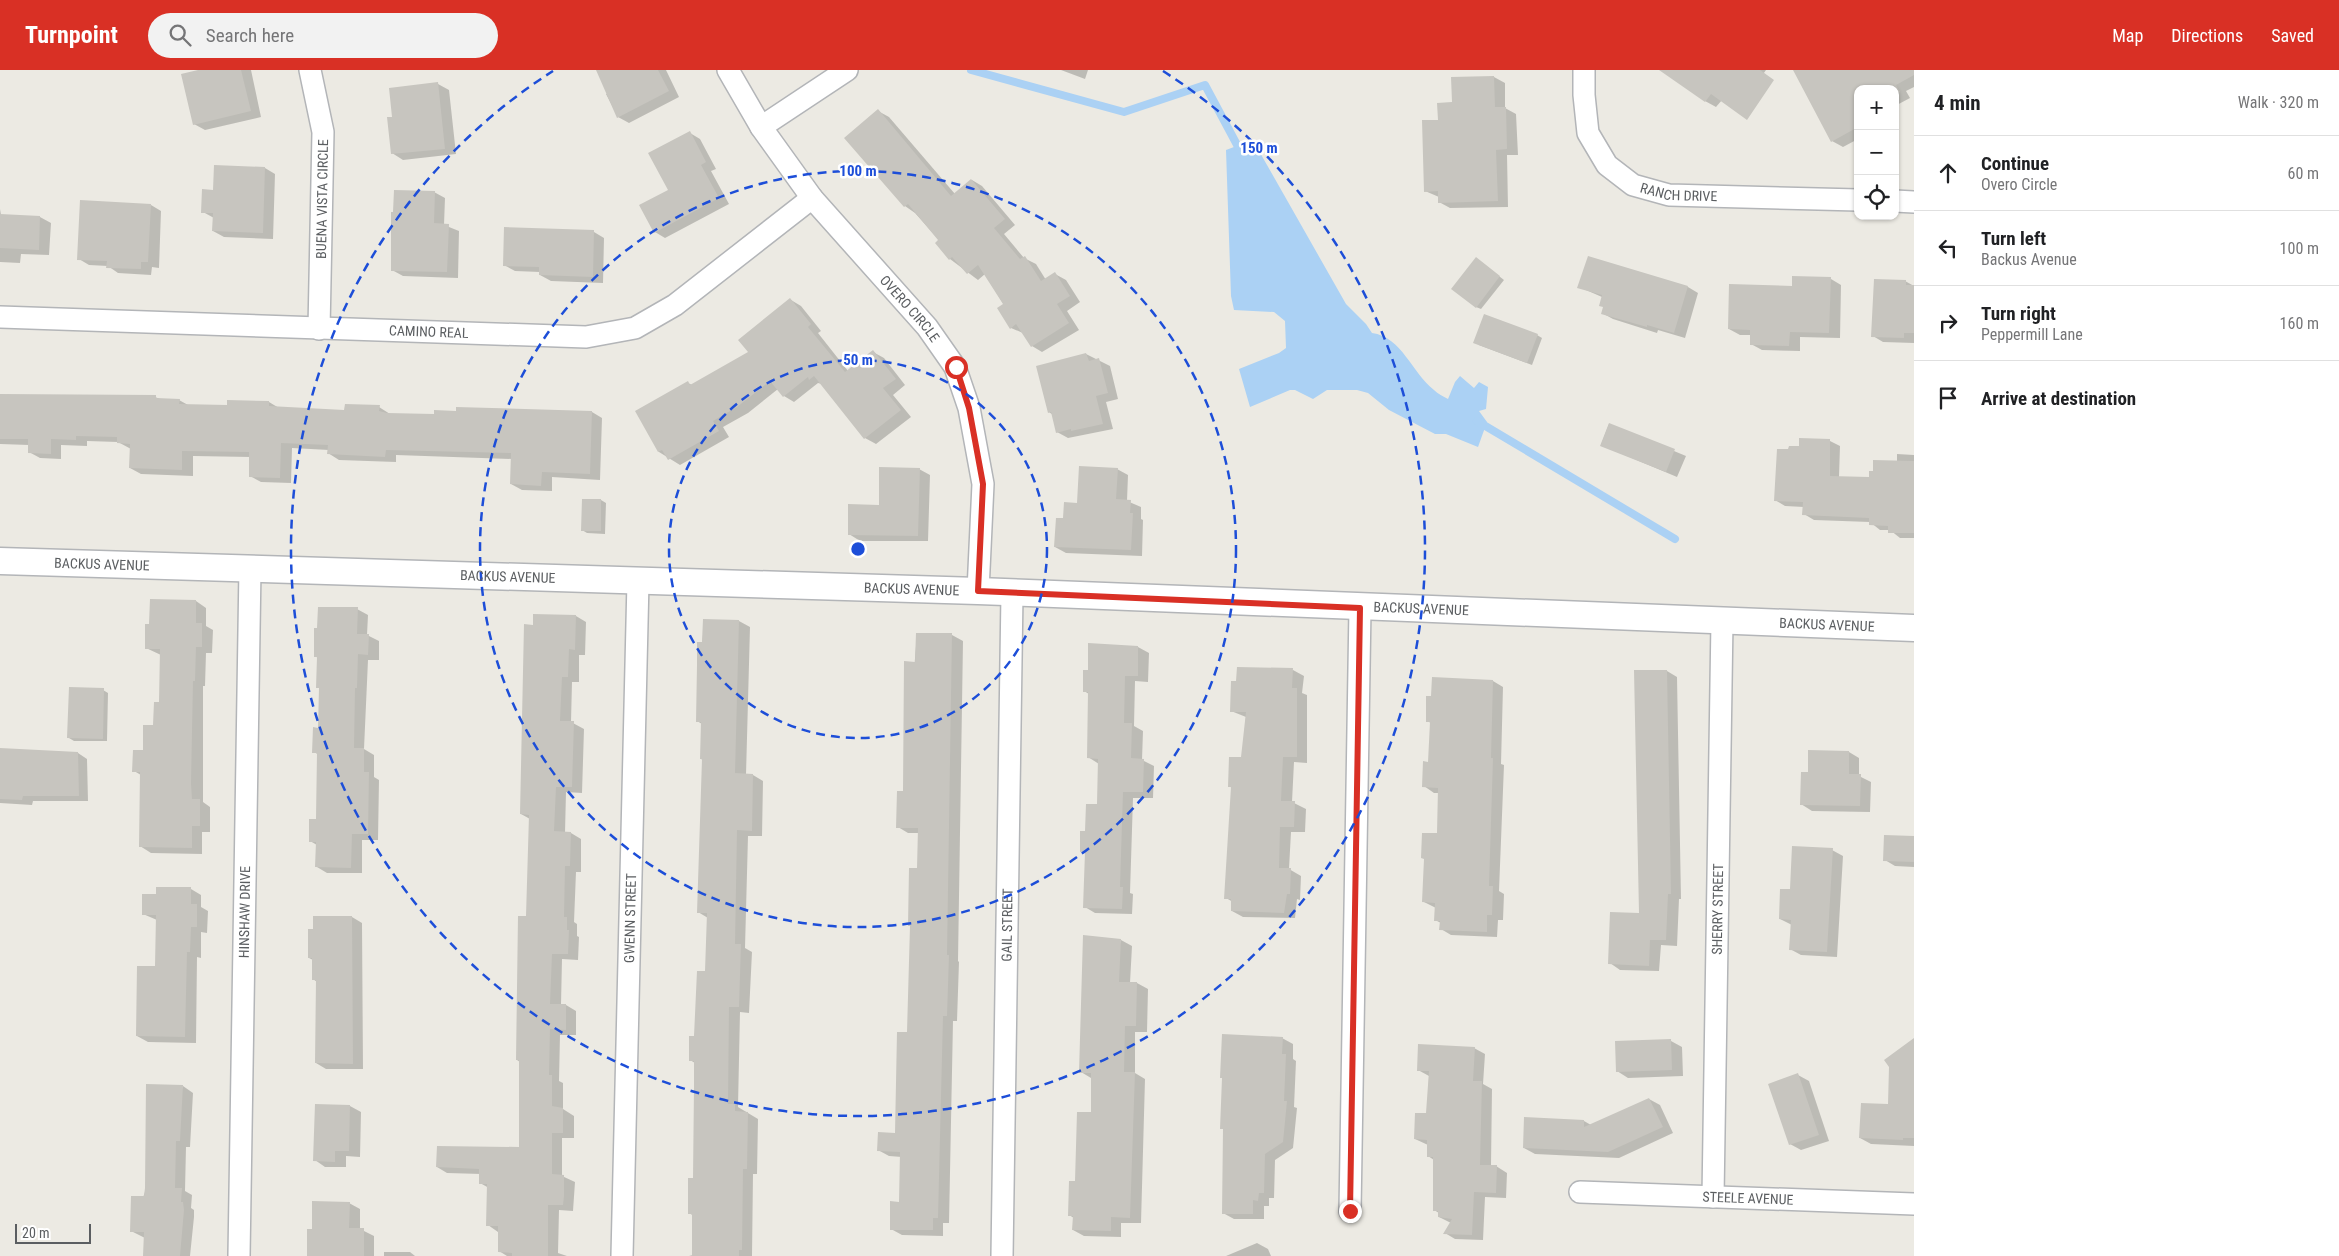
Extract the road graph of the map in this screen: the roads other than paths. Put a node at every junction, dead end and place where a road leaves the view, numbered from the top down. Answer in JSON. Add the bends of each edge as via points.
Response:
{"nodes":[{"id":1,"x":310,"y":70,"type":"edge"},
{"id":2,"x":728,"y":70,"type":"edge"},
{"id":3,"x":847,"y":70,"type":"edge"},
{"id":4,"x":1584,"y":70,"type":"edge"},
{"id":5,"x":761,"y":127,"type":"junction"},
{"id":6,"x":812,"y":198,"type":"junction"},
{"id":7,"x":1854,"y":200,"type":"edge"},
{"id":8,"x":1899,"y":201,"type":"edge"},
{"id":9,"x":1914,"y":202,"type":"edge"},
{"id":10,"x":0,"y":317,"type":"edge"},
{"id":11,"x":319,"y":329,"type":"junction"},
{"id":12,"x":0,"y":561,"type":"edge"},
{"id":13,"x":250,"y":568,"type":"junction"},
{"id":14,"x":638,"y":581,"type":"junction"},
{"id":15,"x":978,"y":591,"type":"junction"},
{"id":16,"x":1012,"y":594,"type":"junction"},
{"id":17,"x":1360,"y":608,"type":"junction"},
{"id":18,"x":1722,"y":621,"type":"junction"},
{"id":19,"x":1914,"y":628,"type":"edge"},
{"id":20,"x":1580,"y":1192,"type":"dead end"},
{"id":21,"x":1713,"y":1197,"type":"junction"},
{"id":22,"x":1914,"y":1204,"type":"edge"},
{"id":23,"x":1350,"y":1211,"type":"dead end"},
{"id":24,"x":239,"y":1256,"type":"edge"},
{"id":25,"x":622,"y":1256,"type":"edge"},
{"id":26,"x":1002,"y":1256,"type":"edge"}],
"edges":[{"from":1,"to":11,"type":"street","name":"BUENA VISTA CIRCLE","via":[[323,132]]},
{"from":2,"to":5,"type":"street","name":"OVERO CIRCLE"},
{"from":3,"to":5,"type":"street"},
{"from":4,"to":7,"type":"street","name":"RANCH DRIVE","via":[[1588,133],[1607,165],[1633,185],[1669,195]]},
{"from":5,"to":6,"type":"street","name":"OVERO CIRCLE"},
{"from":6,"to":11,"type":"street","name":"CAMINO REAL","via":[[675,305],[635,328],[586,338]]},
{"from":6,"to":15,"type":"street","name":"OVERO CIRCLE","via":[[927,326],[956,367],[969,408],[983,484]]},
{"from":8,"to":9,"type":"street"},
{"from":10,"to":11,"type":"street","name":"CAMINO REAL"},
{"from":12,"to":13,"type":"street","name":"BACKUS AVENUE"},
{"from":13,"to":14,"type":"street","name":"BACKUS AVENUE"},
{"from":13,"to":24,"type":"street","name":"HINSHAW DRIVE"},
{"from":14,"to":15,"type":"street","name":"BACKUS AVENUE"},
{"from":14,"to":25,"type":"street","name":"GWENN STREET"},
{"from":15,"to":16,"type":"street","name":"BACKUS AVENUE"},
{"from":16,"to":17,"type":"street","name":"BACKUS AVENUE"},
{"from":16,"to":26,"type":"street","name":"GAIL STREET"},
{"from":17,"to":18,"type":"street","name":"BACKUS AVENUE"},
{"from":17,"to":23,"type":"street"},
{"from":18,"to":19,"type":"street","name":"BACKUS AVENUE"},
{"from":18,"to":21,"type":"street","name":"SHERRY STREET"},
{"from":20,"to":21,"type":"street","name":"STEELE AVENUE"},
{"from":21,"to":22,"type":"street","name":"STEELE AVENUE"}]}
